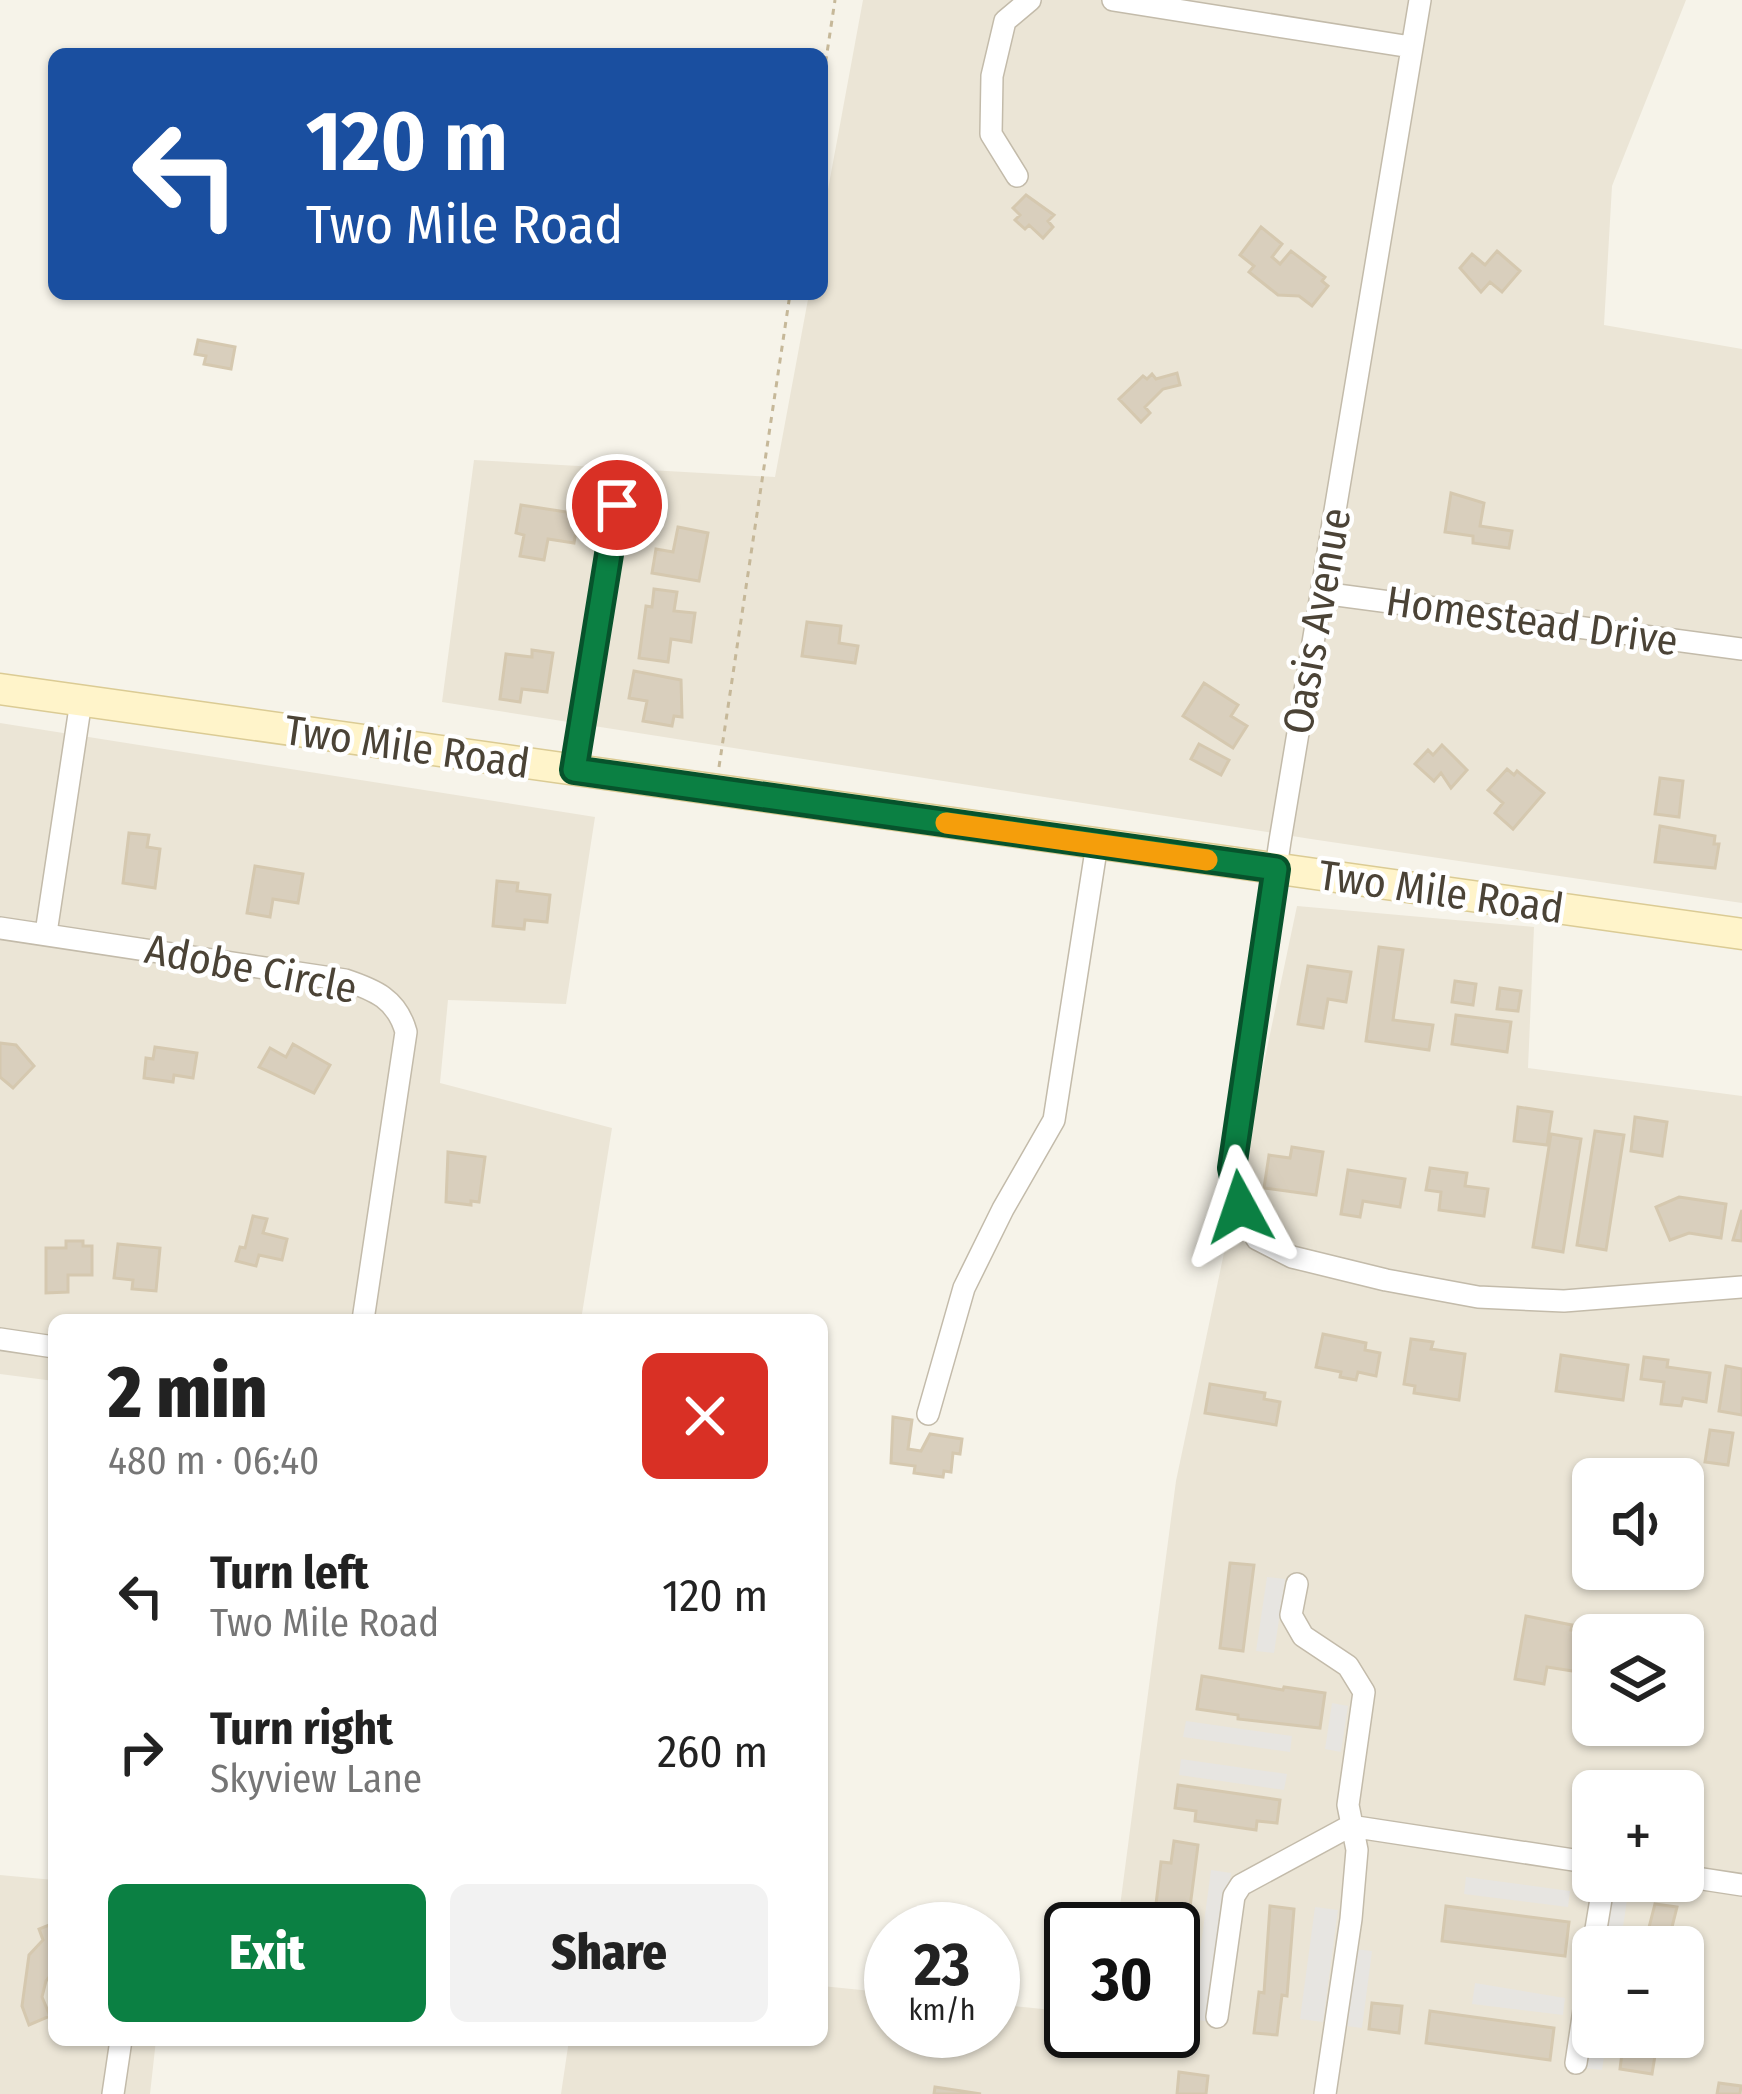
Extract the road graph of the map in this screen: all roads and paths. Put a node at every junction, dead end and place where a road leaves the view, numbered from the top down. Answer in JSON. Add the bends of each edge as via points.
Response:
{"nodes":[{"id":1,"x":835,"y":0,"type":"edge"},
{"id":2,"x":1030,"y":0,"type":"edge"},
{"id":3,"x":1113,"y":0,"type":"edge"},
{"id":4,"x":1420,"y":0,"type":"edge"},
{"id":5,"x":1412,"y":47,"type":"junction"},
{"id":6,"x":828,"y":48,"type":"edge"},
{"id":7,"x":1017,"y":176,"type":"dead end"},
{"id":8,"x":789,"y":300,"type":"edge"},
{"id":9,"x":617,"y":505,"type":"dead end"},
{"id":10,"x":1322,"y":593,"type":"junction"},
{"id":11,"x":1742,"y":649,"type":"edge"},
{"id":12,"x":0,"y":689,"type":"edge"},
{"id":13,"x":81,"y":700,"type":"junction"},
{"id":14,"x":574,"y":770,"type":"junction"},
{"id":15,"x":716,"y":790,"type":"junction"},
{"id":16,"x":1097,"y":844,"type":"junction"},
{"id":17,"x":1276,"y":869,"type":"junction"},
{"id":18,"x":0,"y":928,"type":"edge"},
{"id":19,"x":46,"y":933,"type":"junction"},
{"id":20,"x":1742,"y":934,"type":"edge"},
{"id":21,"x":1742,"y":1287,"type":"edge"},
{"id":22,"x":365,"y":1314,"type":"edge"},
{"id":23,"x":0,"y":1339,"type":"edge"},
{"id":24,"x":48,"y":1346,"type":"edge"},
{"id":25,"x":928,"y":1414,"type":"dead end"},
{"id":26,"x":1297,"y":1584,"type":"dead end"},
{"id":27,"x":1350,"y":1826,"type":"junction"},
{"id":28,"x":1572,"y":1860,"type":"edge"},
{"id":29,"x":1704,"y":1879,"type":"edge"},
{"id":30,"x":1742,"y":1885,"type":"edge"},
{"id":31,"x":1217,"y":2017,"type":"dead end"},
{"id":32,"x":120,"y":2046,"type":"edge"},
{"id":33,"x":1577,"y":2058,"type":"edge"},
{"id":34,"x":1576,"y":2063,"type":"dead end"},
{"id":35,"x":113,"y":2094,"type":"edge"},
{"id":36,"x":1325,"y":2094,"type":"edge"}],
"edges":[{"from":1,"to":6,"type":"path"},
{"from":2,"to":7,"type":"street","via":[[1006,21],[992,76],[991,134]]},
{"from":3,"to":5,"type":"street"},
{"from":4,"to":5,"type":"street","name":"Oasis Avenue"},
{"from":5,"to":10,"type":"street","name":"Oasis Avenue"},
{"from":8,"to":15,"type":"path"},
{"from":9,"to":14,"type":"street"},
{"from":10,"to":11,"type":"street","name":"Homestead Drive"},
{"from":10,"to":17,"type":"street","name":"Oasis Avenue"},
{"from":12,"to":13,"type":"main road","name":"Two Mile Road"},
{"from":13,"to":14,"type":"main road","name":"Two Mile Road"},
{"from":13,"to":19,"type":"street"},
{"from":14,"to":15,"type":"main road","name":"Two Mile Road"},
{"from":15,"to":16,"type":"main road","name":"Two Mile Road"},
{"from":16,"to":17,"type":"main road","name":"Two Mile Road"},
{"from":16,"to":25,"type":"street","via":[[1054,1120],[964,1288]]},
{"from":17,"to":20,"type":"main road","name":"Two Mile Road"},
{"from":17,"to":21,"type":"street","name":"Oasis Avenue","via":[[1232,1168],[1257,1239],[1292,1257],[1478,1297],[1564,1301]]},
{"from":18,"to":19,"type":"street","name":"Adobe Circle"},
{"from":19,"to":22,"type":"street","name":"Adobe Circle","via":[[345,980],[393,1003],[406,1032]]},
{"from":23,"to":24,"type":"street"},
{"from":26,"to":27,"type":"street","via":[[1292,1615],[1303,1636],[1348,1666],[1364,1692]]},
{"from":27,"to":28,"type":"street"},
{"from":27,"to":31,"type":"street","via":[[1234,1896]]},
{"from":27,"to":36,"type":"street","via":[[1357,1850],[1351,1919]]},
{"from":29,"to":30,"type":"street"},
{"from":32,"to":35,"type":"street"},
{"from":33,"to":34,"type":"street"}]}
